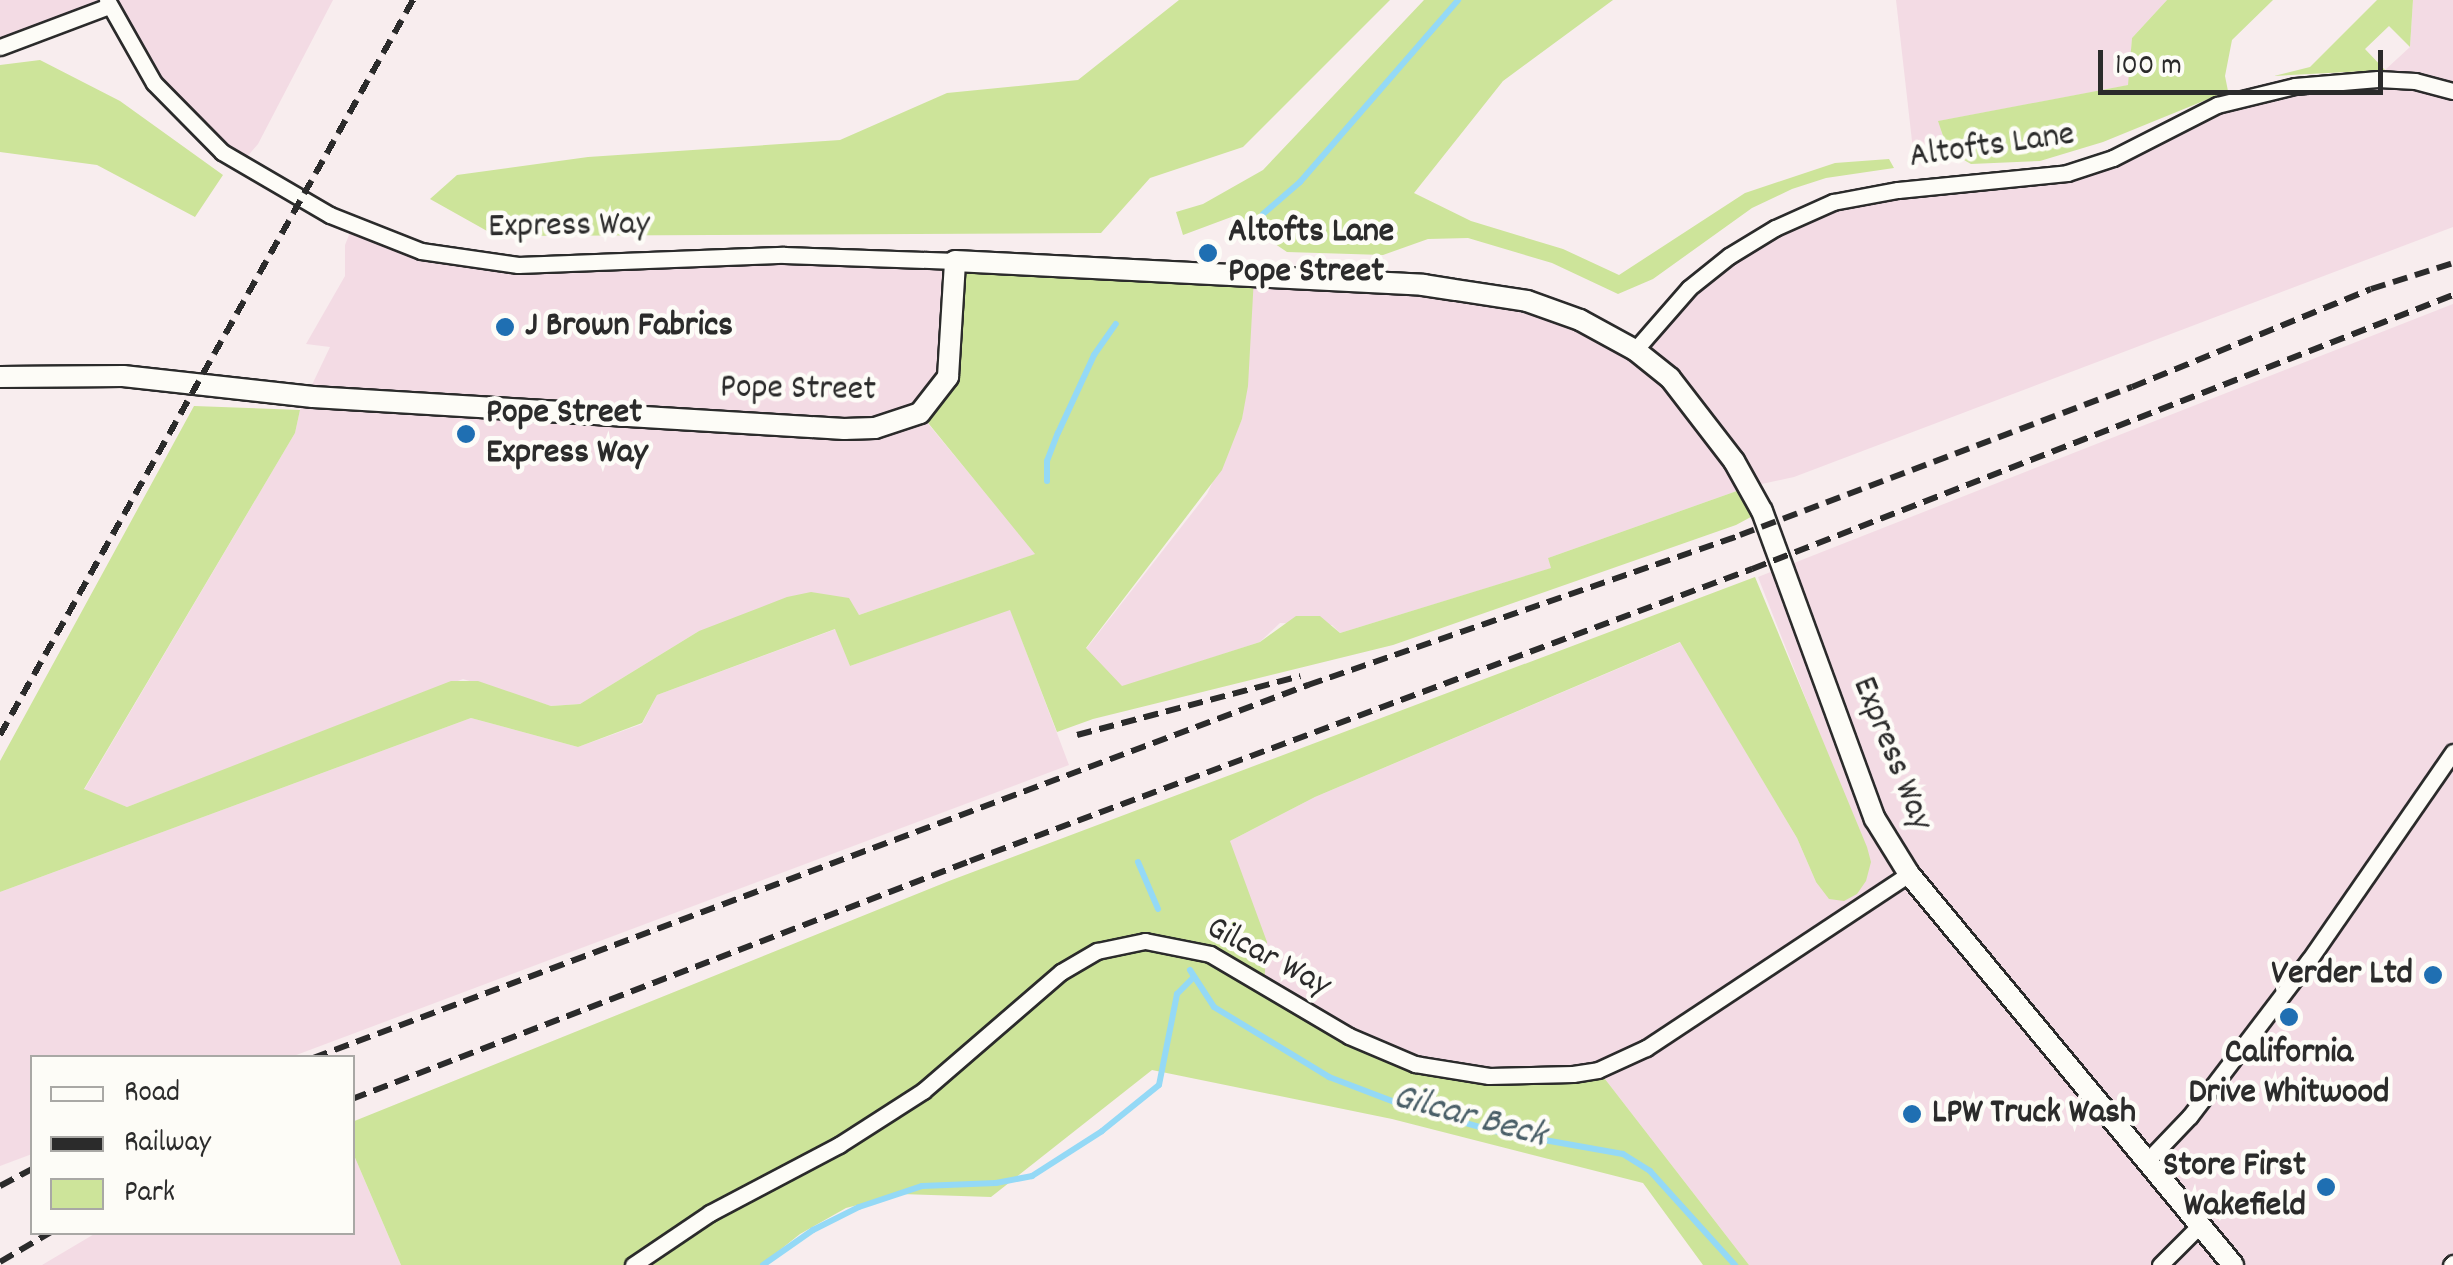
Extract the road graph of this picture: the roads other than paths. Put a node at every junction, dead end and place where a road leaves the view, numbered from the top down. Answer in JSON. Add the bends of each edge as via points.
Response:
{"nodes":[{"id":1,"x":108,"y":3,"type":"edge"},
{"id":2,"x":0,"y":47,"type":"edge"},
{"id":3,"x":2453,"y":92,"type":"edge"},
{"id":4,"x":955,"y":261,"type":"junction"},
{"id":5,"x":1634,"y":350,"type":"junction"},
{"id":6,"x":0,"y":377,"type":"edge"},
{"id":7,"x":2453,"y":752,"type":"edge"},
{"id":8,"x":1908,"y":874,"type":"junction"},
{"id":9,"x":2143,"y":1157,"type":"junction"},
{"id":10,"x":2200,"y":1225,"type":"junction"},
{"id":11,"x":633,"y":1265,"type":"edge"},
{"id":12,"x":2160,"y":1265,"type":"edge"},
{"id":13,"x":2233,"y":1265,"type":"edge"}],
"edges":[{"from":1,"to":2,"type":"street"},
{"from":1,"to":4,"type":"street","name":"Express Way","via":[[154,83],[222,152],[330,215],[421,251],[518,266],[784,255]]},
{"from":3,"to":5,"type":"street","name":"Altofts Lane","via":[[2397,80],[2295,86],[2216,105],[2113,158],[2067,173],[1833,202],[1729,256],[1689,288]]},
{"from":4,"to":5,"type":"street","via":[[1423,285],[1527,301]]},
{"from":4,"to":6,"type":"street","name":"Pope Street","via":[[948,377],[920,413],[875,428],[313,397],[123,376]]},
{"from":5,"to":8,"type":"street","name":"Express Way","via":[[1700,412],[1762,511],[1875,819]]},
{"from":7,"to":9,"type":"street","via":[[2190,1116]]},
{"from":8,"to":9,"type":"street","name":"Express Way"},
{"from":8,"to":11,"type":"street","name":"Gilcar Way","via":[[1646,1048],[1572,1074],[1490,1076],[1416,1064],[1350,1036],[1210,954],[1145,941],[1097,950],[1061,972],[923,1092],[839,1146],[710,1213]]},
{"from":9,"to":10,"type":"street","name":"Express Way"},
{"from":10,"to":12,"type":"street"},
{"from":10,"to":13,"type":"street","name":"Express Way"}]}
